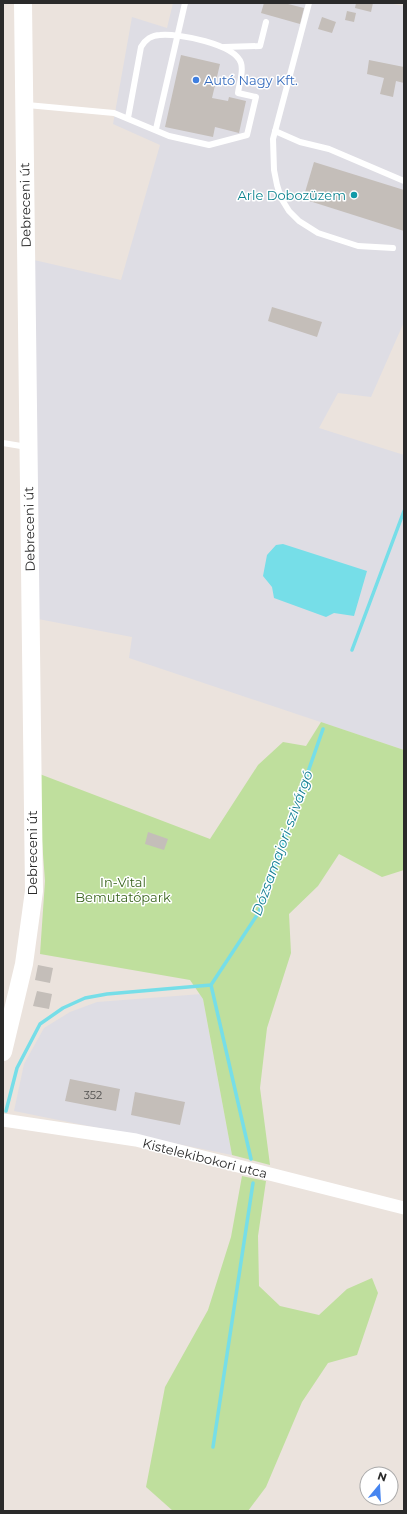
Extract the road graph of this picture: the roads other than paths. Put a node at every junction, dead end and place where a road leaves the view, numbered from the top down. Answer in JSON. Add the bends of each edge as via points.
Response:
{"nodes":[{"id":1,"x":23,"y":3,"type":"edge"},
{"id":2,"x":185,"y":3,"type":"edge"},
{"id":3,"x":309,"y":3,"type":"edge"},
{"id":4,"x":266,"y":22,"type":"dead end"},
{"id":5,"x":177,"y":36,"type":"junction"},
{"id":6,"x":224,"y":47,"type":"junction"},
{"id":7,"x":24,"y":105,"type":"junction"},
{"id":8,"x":128,"y":118,"type":"junction"},
{"id":9,"x":156,"y":129,"type":"junction"},
{"id":10,"x":275,"y":131,"type":"junction"},
{"id":11,"x":404,"y":181,"type":"edge"},
{"id":12,"x":393,"y":248,"type":"dead end"},
{"id":13,"x":3,"y":443,"type":"edge"},
{"id":14,"x":28,"y":447,"type":"junction"},
{"id":15,"x":3,"y":1052,"type":"edge"},
{"id":16,"x":3,"y":1120,"type":"edge"},
{"id":17,"x":404,"y":1208,"type":"edge"}],
"edges":[{"from":1,"to":7,"type":"street","name":"Debreceni út"},
{"from":2,"to":5,"type":"lane"},
{"from":3,"to":10,"type":"lane"},
{"from":4,"to":6,"type":"lane","via":[[260,46]]},
{"from":5,"to":6,"type":"lane"},
{"from":5,"to":8,"type":"lane","via":[[153,36],[143,43]]},
{"from":5,"to":9,"type":"lane"},
{"from":6,"to":9,"type":"lane","via":[[239,58],[241,63],[238,93],[256,97],[247,135],[209,145],[169,136]]},
{"from":7,"to":8,"type":"lane","via":[[114,113]]},
{"from":7,"to":14,"type":"street","name":"Debreceni út"},
{"from":8,"to":9,"type":"lane"},
{"from":10,"to":11,"type":"lane","via":[[300,142],[329,149]]},
{"from":10,"to":12,"type":"lane","via":[[273,160],[277,185],[281,198],[299,221],[322,235],[358,246]]},
{"from":13,"to":14,"type":"lane"},
{"from":14,"to":15,"type":"street","name":"Debreceni út","via":[[34,890],[24,964]]},
{"from":16,"to":17,"type":"street","name":"Kistelekibokori utca","via":[[136,1140]]}]}
